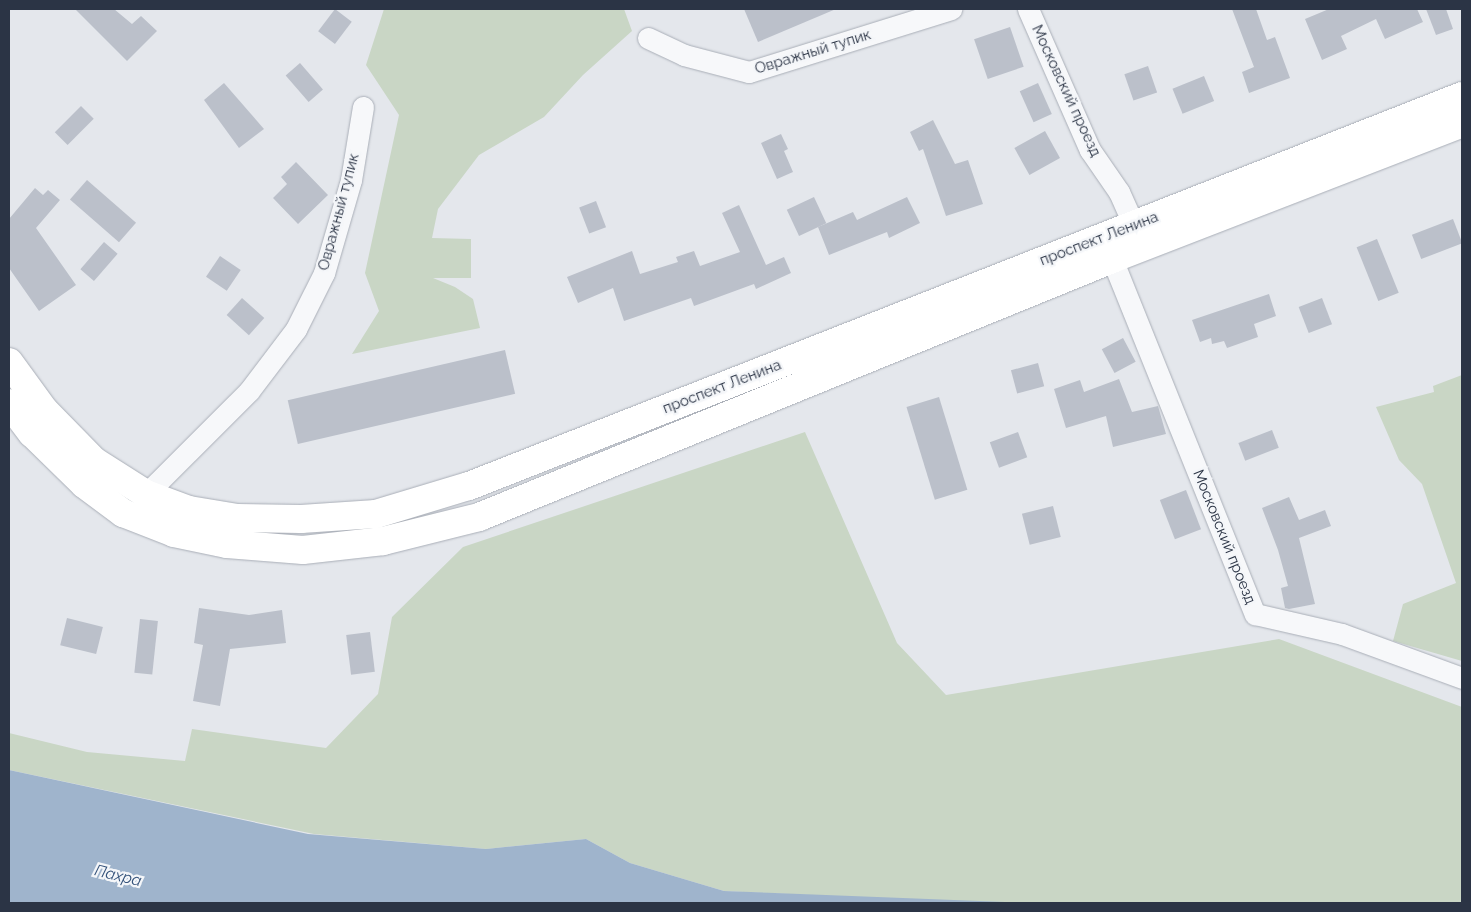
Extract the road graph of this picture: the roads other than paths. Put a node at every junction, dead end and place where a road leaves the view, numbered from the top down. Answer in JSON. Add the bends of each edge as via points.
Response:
{"nodes":[{"id":1,"x":950,"y":9,"type":"edge"},
{"id":2,"x":1028,"y":9,"type":"edge"},
{"id":3,"x":648,"y":38,"type":"dead end"},
{"id":4,"x":1462,"y":96,"type":"edge"},
{"id":5,"x":363,"y":107,"type":"dead end"},
{"id":6,"x":1462,"y":123,"type":"edge"},
{"id":7,"x":1134,"y":226,"type":"junction"},
{"id":8,"x":1112,"y":259,"type":"junction"},
{"id":9,"x":9,"y":362,"type":"edge"},
{"id":10,"x":9,"y":403,"type":"edge"},
{"id":11,"x":146,"y":494,"type":"junction"},
{"id":12,"x":1462,"y":678,"type":"edge"}],
"edges":[{"from":1,"to":3,"type":"street","name":"Овражный тупик","via":[[749,72],[684,55]]},
{"from":2,"to":7,"type":"street","name":"Московский проезд","via":[[1090,150],[1119,192]]},
{"from":4,"to":7,"type":"main road","name":"проспект Ленина"},
{"from":5,"to":11,"type":"street","name":"Овражный тупик","via":[[351,180],[324,273],[296,329],[249,391]]},
{"from":6,"to":8,"type":"main road","name":"проспект Ленина"},
{"from":7,"to":11,"type":"main road","name":"проспект Ленина","via":[[469,486],[376,514],[301,519],[238,518],[188,510]]},
{"from":8,"to":10,"type":"main road","name":"проспект Ленина","via":[[479,517],[383,541],[303,550],[227,544],[174,533],[123,513],[84,484],[32,434]]},
{"from":8,"to":12,"type":"street","name":"Московский проезд","via":[[1255,614],[1342,634]]},
{"from":9,"to":11,"type":"main road","name":"проспект Ленина","via":[[44,410],[94,460]]}]}
